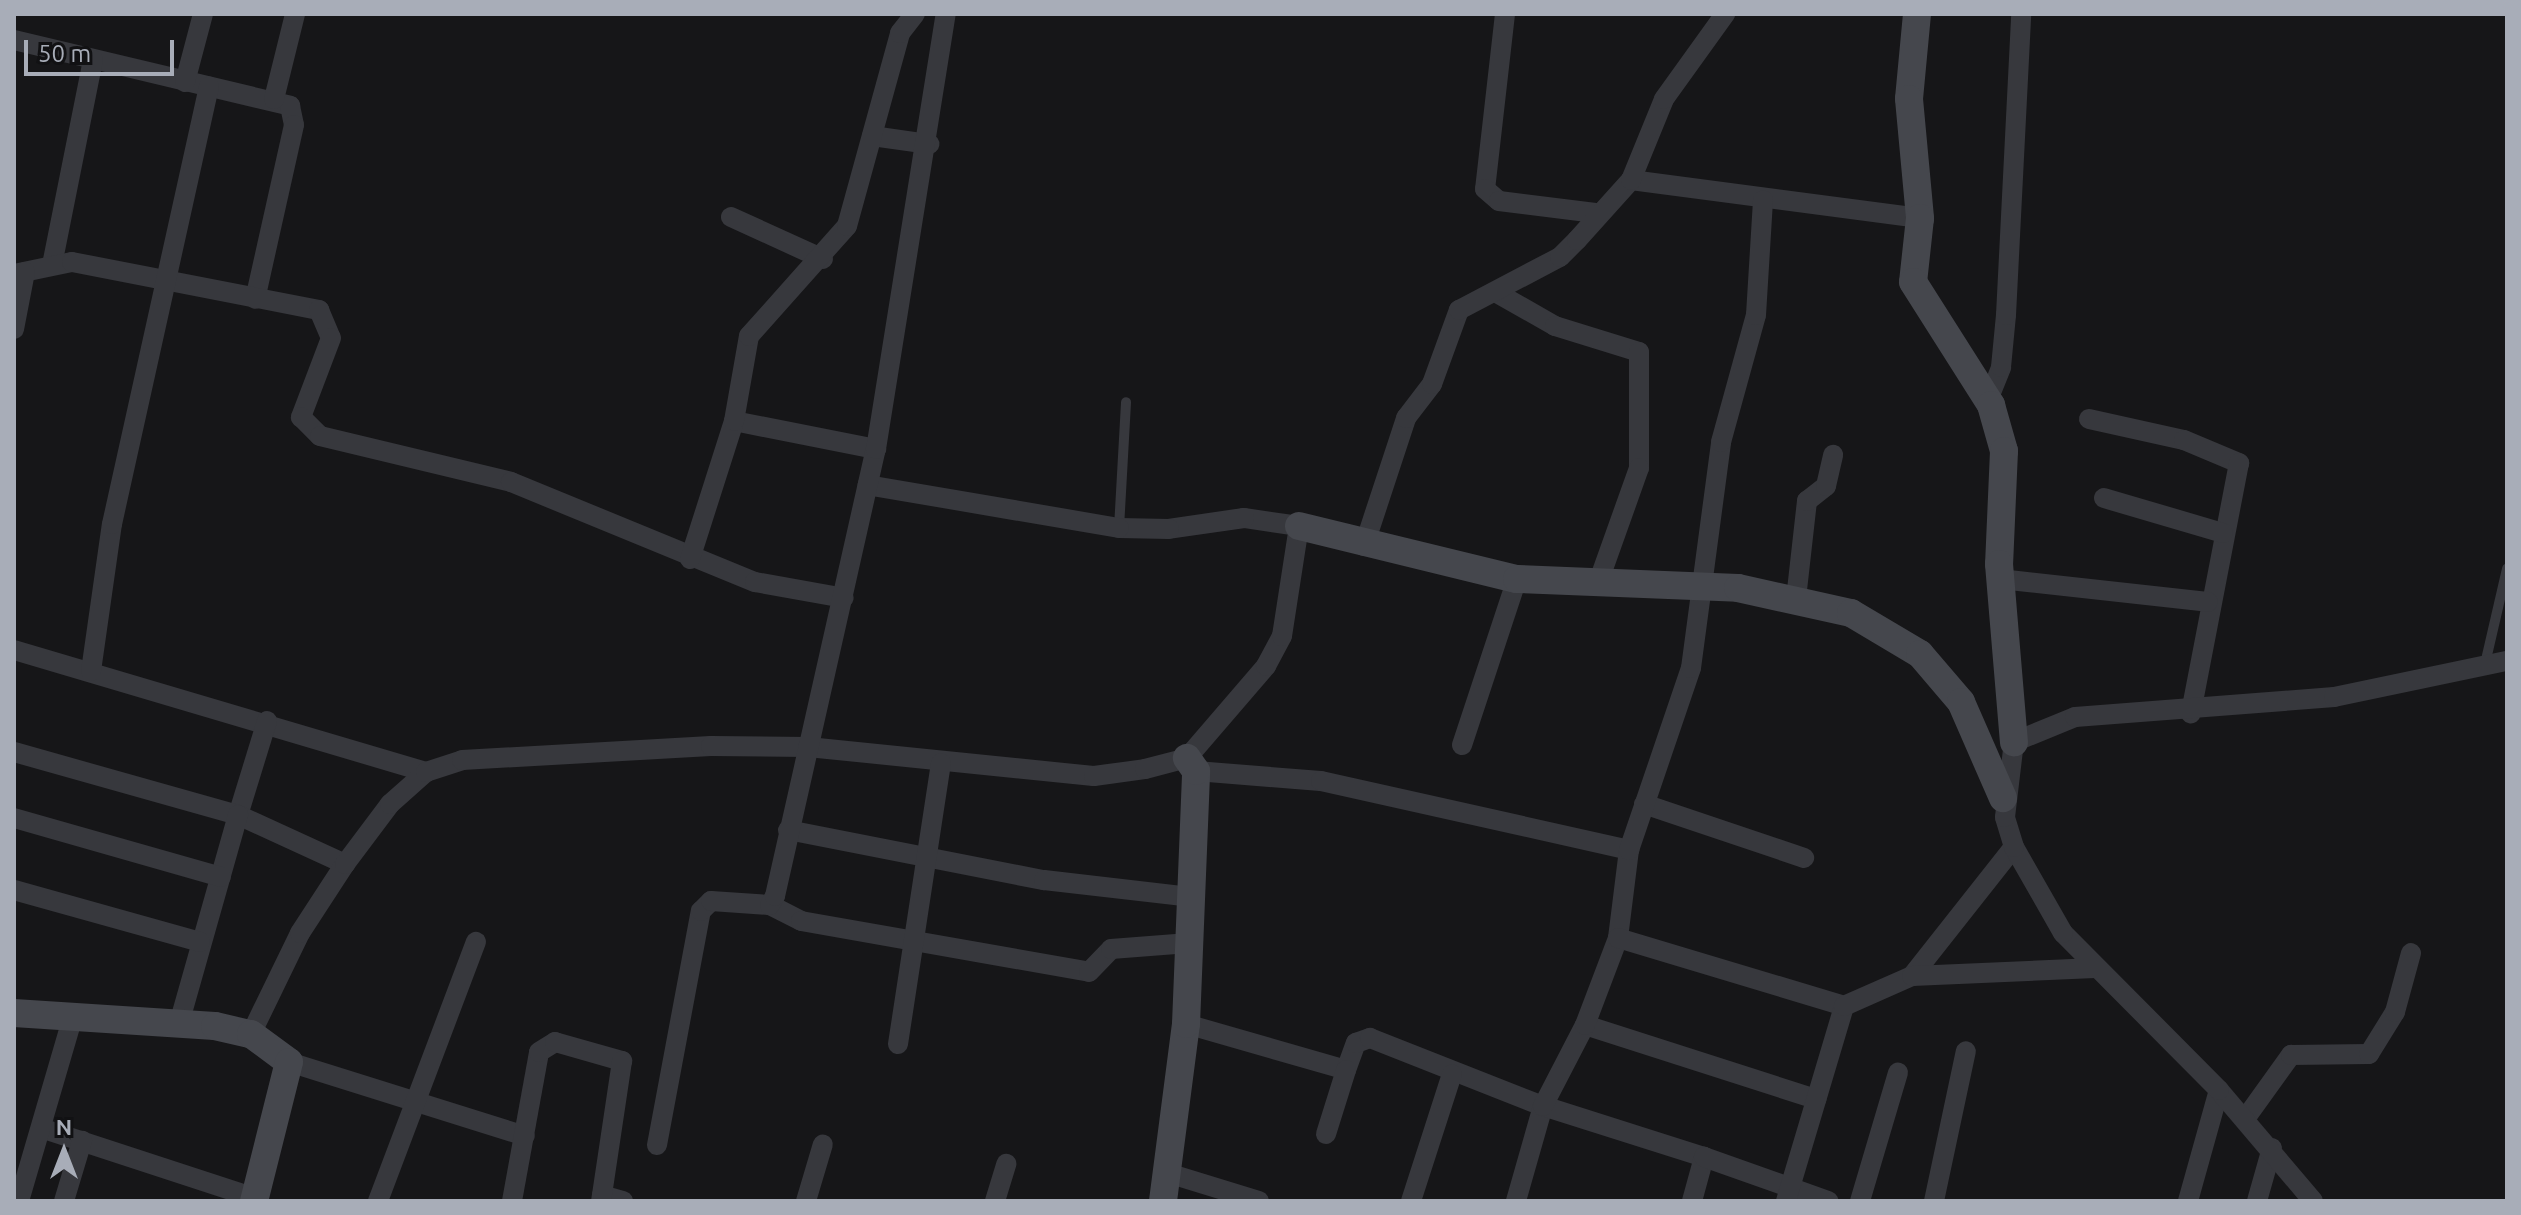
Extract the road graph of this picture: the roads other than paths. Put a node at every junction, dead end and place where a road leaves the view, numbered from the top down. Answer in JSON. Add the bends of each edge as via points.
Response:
{"nodes":[{"id":1,"x":203,"y":14,"type":"edge"},
{"id":2,"x":295,"y":14,"type":"edge"},
{"id":3,"x":915,"y":14,"type":"edge"},
{"id":4,"x":946,"y":14,"type":"edge"},
{"id":5,"x":1505,"y":14,"type":"edge"},
{"id":6,"x":1725,"y":14,"type":"edge"},
{"id":7,"x":1917,"y":14,"type":"edge"},
{"id":8,"x":2021,"y":14,"type":"edge"},
{"id":9,"x":14,"y":40,"type":"edge"},
{"id":10,"x":93,"y":60,"type":"junction"},
{"id":11,"x":185,"y":82,"type":"junction"},
{"id":12,"x":209,"y":87,"type":"junction"},
{"id":13,"x":274,"y":99,"type":"junction"},
{"id":14,"x":872,"y":136,"type":"junction"},
{"id":15,"x":929,"y":144,"type":"junction"},
{"id":16,"x":1631,"y":180,"type":"junction"},
{"id":17,"x":1763,"y":200,"type":"junction"},
{"id":18,"x":1595,"y":213,"type":"junction"},
{"id":19,"x":731,"y":217,"type":"dead end"},
{"id":20,"x":1920,"y":218,"type":"junction"},
{"id":21,"x":823,"y":259,"type":"junction"},
{"id":22,"x":53,"y":260,"type":"junction"},
{"id":23,"x":19,"y":273,"type":"edge"},
{"id":24,"x":163,"y":282,"type":"junction"},
{"id":25,"x":1497,"y":293,"type":"junction"},
{"id":26,"x":255,"y":299,"type":"junction"},
{"id":27,"x":14,"y":329,"type":"edge"},
{"id":28,"x":1988,"y":400,"type":"junction"},
{"id":29,"x":1126,"y":402,"type":"dead end"},
{"id":30,"x":2089,"y":419,"type":"dead end"},
{"id":31,"x":734,"y":421,"type":"junction"},
{"id":32,"x":876,"y":449,"type":"junction"},
{"id":33,"x":1833,"y":455,"type":"dead end"},
{"id":34,"x":868,"y":485,"type":"junction"},
{"id":35,"x":2104,"y":498,"type":"dead end"},
{"id":36,"x":1299,"y":526,"type":"junction"},
{"id":37,"x":1119,"y":528,"type":"junction"},
{"id":38,"x":2223,"y":533,"type":"junction"},
{"id":39,"x":1364,"y":546,"type":"junction"},
{"id":40,"x":690,"y":559,"type":"junction"},
{"id":41,"x":2507,"y":569,"type":"edge"},
{"id":42,"x":1517,"y":579,"type":"junction"},
{"id":43,"x":2000,"y":579,"type":"junction"},
{"id":44,"x":1598,"y":583,"type":"junction"},
{"id":45,"x":1703,"y":588,"type":"junction"},
{"id":46,"x":844,"y":598,"type":"junction"},
{"id":47,"x":1796,"y":599,"type":"junction"},
{"id":48,"x":2208,"y":602,"type":"junction"},
{"id":49,"x":14,"y":650,"type":"edge"},
{"id":50,"x":2507,"y":661,"type":"edge"},
{"id":51,"x":2485,"y":664,"type":"junction"},
{"id":52,"x":91,"y":671,"type":"junction"},
{"id":53,"x":2191,"y":713,"type":"junction"},
{"id":54,"x":267,"y":721,"type":"junction"},
{"id":55,"x":2014,"y":742,"type":"junction"},
{"id":56,"x":1462,"y":745,"type":"dead end"},
{"id":57,"x":808,"y":747,"type":"junction"},
{"id":58,"x":14,"y":752,"type":"edge"},
{"id":59,"x":941,"y":763,"type":"junction"},
{"id":60,"x":1191,"y":765,"type":"junction"},
{"id":61,"x":426,"y":772,"type":"junction"},
{"id":62,"x":2003,"y":798,"type":"junction"},
{"id":63,"x":1644,"y":804,"type":"junction"},
{"id":64,"x":238,"y":815,"type":"junction"},
{"id":65,"x":14,"y":818,"type":"edge"},
{"id":66,"x":788,"y":830,"type":"junction"},
{"id":67,"x":2014,"y":847,"type":"junction"},
{"id":68,"x":1629,"y":850,"type":"junction"},
{"id":69,"x":927,"y":858,"type":"junction"},
{"id":70,"x":1804,"y":858,"type":"dead end"},
{"id":71,"x":345,"y":864,"type":"junction"},
{"id":72,"x":221,"y":877,"type":"junction"},
{"id":73,"x":14,"y":890,"type":"edge"},
{"id":74,"x":1190,"y":897,"type":"junction"},
{"id":75,"x":770,"y":905,"type":"junction"},
{"id":76,"x":1618,"y":938,"type":"junction"},
{"id":77,"x":200,"y":942,"type":"junction"},
{"id":78,"x":476,"y":942,"type":"dead end"},
{"id":79,"x":916,"y":942,"type":"junction"},
{"id":80,"x":1189,"y":943,"type":"junction"},
{"id":81,"x":2411,"y":953,"type":"dead end"},
{"id":82,"x":2095,"y":968,"type":"junction"},
{"id":83,"x":1912,"y":976,"type":"junction"},
{"id":84,"x":1844,"y":1006,"type":"junction"},
{"id":85,"x":14,"y":1013,"type":"edge"},
{"id":86,"x":72,"y":1020,"type":"junction"},
{"id":87,"x":179,"y":1023,"type":"junction"},
{"id":88,"x":1186,"y":1024,"type":"junction"},
{"id":89,"x":1585,"y":1025,"type":"junction"},
{"id":90,"x":251,"y":1034,"type":"junction"},
{"id":91,"x":898,"y":1044,"type":"dead end"},
{"id":92,"x":1966,"y":1051,"type":"dead end"},
{"id":93,"x":289,"y":1062,"type":"junction"},
{"id":94,"x":1346,"y":1070,"type":"junction"},
{"id":95,"x":1898,"y":1073,"type":"dead end"},
{"id":96,"x":1452,"y":1074,"type":"junction"},
{"id":97,"x":2219,"y":1090,"type":"junction"},
{"id":98,"x":1816,"y":1099,"type":"junction"},
{"id":99,"x":416,"y":1101,"type":"junction"},
{"id":100,"x":1543,"y":1106,"type":"junction"},
{"id":101,"x":2245,"y":1119,"type":"junction"},
{"id":102,"x":44,"y":1129,"type":"junction"},
{"id":103,"x":1326,"y":1134,"type":"dead end"},
{"id":104,"x":525,"y":1136,"type":"junction"},
{"id":105,"x":82,"y":1141,"type":"junction"},
{"id":106,"x":823,"y":1144,"type":"dead end"},
{"id":107,"x":657,"y":1145,"type":"dead end"},
{"id":108,"x":2272,"y":1148,"type":"junction"},
{"id":109,"x":1704,"y":1157,"type":"junction"},
{"id":110,"x":1006,"y":1164,"type":"dead end"},
{"id":111,"x":1171,"y":1174,"type":"junction"},
{"id":112,"x":1788,"y":1195,"type":"edge"},
{"id":113,"x":602,"y":1198,"type":"edge"},
{"id":114,"x":255,"y":1199,"type":"edge"},
{"id":115,"x":19,"y":1201,"type":"edge"},
{"id":116,"x":64,"y":1201,"type":"edge"},
{"id":117,"x":378,"y":1201,"type":"edge"},
{"id":118,"x":512,"y":1201,"type":"edge"},
{"id":119,"x":623,"y":1201,"type":"edge"},
{"id":120,"x":806,"y":1201,"type":"edge"},
{"id":121,"x":995,"y":1201,"type":"edge"},
{"id":122,"x":1163,"y":1201,"type":"edge"},
{"id":123,"x":1259,"y":1201,"type":"edge"},
{"id":124,"x":1411,"y":1201,"type":"edge"},
{"id":125,"x":1516,"y":1201,"type":"edge"},
{"id":126,"x":1692,"y":1201,"type":"edge"},
{"id":127,"x":1828,"y":1201,"type":"edge"},
{"id":128,"x":1860,"y":1201,"type":"edge"},
{"id":129,"x":1934,"y":1201,"type":"edge"},
{"id":130,"x":2188,"y":1201,"type":"edge"},
{"id":131,"x":2257,"y":1201,"type":"edge"},
{"id":132,"x":2313,"y":1201,"type":"edge"}],
"edges":[{"from":1,"to":11,"type":"street"},
{"from":2,"to":13,"type":"street"},
{"from":3,"to":14,"type":"street","via":[[900,33]]},
{"from":4,"to":15,"type":"street"},
{"from":5,"to":18,"type":"street","via":[[1485,189],[1499,201]]},
{"from":6,"to":16,"type":"street","via":[[1664,99]]},
{"from":7,"to":20,"type":"street","via":[[1909,99]]},
{"from":8,"to":28,"type":"street","via":[[2006,315],[2001,367]]},
{"from":9,"to":10,"type":"street"},
{"from":10,"to":11,"type":"street"},
{"from":10,"to":22,"type":"street"},
{"from":11,"to":12,"type":"street"},
{"from":12,"to":13,"type":"street"},
{"from":12,"to":24,"type":"street"},
{"from":13,"to":26,"type":"street","via":[[290,106],[294,125]]},
{"from":14,"to":15,"type":"street"},
{"from":14,"to":21,"type":"street","via":[[847,226]]},
{"from":15,"to":32,"type":"street"},
{"from":16,"to":17,"type":"street"},
{"from":16,"to":18,"type":"street"},
{"from":17,"to":20,"type":"street"},
{"from":17,"to":45,"type":"street","via":[[1756,315],[1721,442]]},
{"from":18,"to":25,"type":"street","via":[[1560,257]]},
{"from":19,"to":21,"type":"street"},
{"from":20,"to":28,"type":"street","via":[[1917,297]]},
{"from":21,"to":31,"type":"street","via":[[749,336]]},
{"from":22,"to":23,"type":"street"},
{"from":22,"to":24,"type":"street"},
{"from":23,"to":27,"type":"street"},
{"from":24,"to":26,"type":"street"},
{"from":24,"to":52,"type":"street","via":[[112,524]]},
{"from":25,"to":39,"type":"street","via":[[1459,310],[1432,384],[1406,418]]},
{"from":25,"to":44,"type":"street","via":[[1555,326],[1639,352],[1639,468]]},
{"from":26,"to":40,"type":"street","via":[[327,315],[331,338],[301,406],[303,425],[320,436],[511,482]]},
{"from":28,"to":43,"type":"street","via":[[2004,451]]},
{"from":29,"to":37,"type":"lane"},
{"from":30,"to":38,"type":"street","via":[[2235,458]]},
{"from":31,"to":32,"type":"street"},
{"from":31,"to":40,"type":"street"},
{"from":32,"to":34,"type":"street"},
{"from":33,"to":47,"type":"street","via":[[1826,486],[1807,501]]},
{"from":34,"to":37,"type":"street"},
{"from":34,"to":46,"type":"street"},
{"from":35,"to":38,"type":"street"},
{"from":36,"to":37,"type":"street","via":[[1244,518]]},
{"from":36,"to":39,"type":"street"},
{"from":36,"to":60,"type":"street","via":[[1282,636],[1266,666]]},
{"from":38,"to":48,"type":"street"},
{"from":39,"to":42,"type":"street"},
{"from":40,"to":46,"type":"street","via":[[755,582]]},
{"from":41,"to":51,"type":"lane"},
{"from":42,"to":44,"type":"street"},
{"from":42,"to":56,"type":"street"},
{"from":43,"to":48,"type":"street"},
{"from":43,"to":55,"type":"street"},
{"from":44,"to":45,"type":"street"},
{"from":45,"to":47,"type":"street"},
{"from":45,"to":63,"type":"street","via":[[1691,668]]},
{"from":46,"to":57,"type":"street"},
{"from":47,"to":62,"type":"street","via":[[1851,613],[1920,654],[1961,702]]},
{"from":48,"to":53,"type":"street"},
{"from":49,"to":52,"type":"street"},
{"from":50,"to":51,"type":"street"},
{"from":51,"to":53,"type":"street"},
{"from":52,"to":54,"type":"street"},
{"from":53,"to":55,"type":"street","via":[[2075,717]]},
{"from":54,"to":61,"type":"street"},
{"from":54,"to":64,"type":"street"},
{"from":55,"to":62,"type":"street"},
{"from":57,"to":59,"type":"street"},
{"from":57,"to":61,"type":"street","via":[[462,760]]},
{"from":57,"to":66,"type":"street"},
{"from":58,"to":64,"type":"street"},
{"from":59,"to":60,"type":"street","via":[[1094,776]]},
{"from":59,"to":69,"type":"street"},
{"from":60,"to":68,"type":"street","via":[[1321,781]]},
{"from":60,"to":74,"type":"street"},
{"from":61,"to":71,"type":"street","via":[[390,804]]},
{"from":62,"to":67,"type":"street"},
{"from":63,"to":68,"type":"street"},
{"from":63,"to":70,"type":"street"},
{"from":64,"to":71,"type":"street"},
{"from":64,"to":72,"type":"street"},
{"from":65,"to":72,"type":"street"},
{"from":66,"to":69,"type":"street"},
{"from":66,"to":75,"type":"street"},
{"from":67,"to":82,"type":"street","via":[[2063,933]]},
{"from":67,"to":83,"type":"street"},
{"from":68,"to":76,"type":"street"},
{"from":69,"to":74,"type":"street"},
{"from":69,"to":79,"type":"street"},
{"from":71,"to":90,"type":"street","via":[[300,933]]},
{"from":72,"to":77,"type":"street"},
{"from":73,"to":77,"type":"street"},
{"from":74,"to":80,"type":"street"},
{"from":75,"to":79,"type":"street","via":[[801,921]]},
{"from":75,"to":107,"type":"street","via":[[711,901],[701,911]]},
{"from":76,"to":84,"type":"street"},
{"from":76,"to":89,"type":"street"},
{"from":77,"to":87,"type":"street"},
{"from":78,"to":99,"type":"street"},
{"from":79,"to":80,"type":"street","via":[[1089,972],[1111,949]]},
{"from":79,"to":91,"type":"street"},
{"from":80,"to":88,"type":"street"},
{"from":81,"to":101,"type":"street","via":[[2395,1012],[2369,1054],[2291,1055]]},
{"from":82,"to":83,"type":"street"},
{"from":82,"to":97,"type":"street"},
{"from":83,"to":84,"type":"street"},
{"from":84,"to":98,"type":"street"},
{"from":85,"to":86,"type":"street"},
{"from":86,"to":87,"type":"street"},
{"from":86,"to":102,"type":"street"},
{"from":87,"to":90,"type":"street"},
{"from":88,"to":94,"type":"street"},
{"from":88,"to":111,"type":"street"},
{"from":89,"to":98,"type":"street"},
{"from":89,"to":100,"type":"street"},
{"from":90,"to":93,"type":"street"},
{"from":92,"to":129,"type":"street"},
{"from":93,"to":99,"type":"street"},
{"from":93,"to":114,"type":"street"},
{"from":94,"to":96,"type":"street","via":[[1356,1043],[1370,1038]]},
{"from":94,"to":103,"type":"street"},
{"from":95,"to":128,"type":"street"},
{"from":96,"to":100,"type":"street"},
{"from":96,"to":124,"type":"street"},
{"from":97,"to":101,"type":"street"},
{"from":97,"to":130,"type":"street"},
{"from":98,"to":112,"type":"street"},
{"from":99,"to":104,"type":"street"},
{"from":99,"to":117,"type":"street"},
{"from":100,"to":109,"type":"street"},
{"from":100,"to":125,"type":"street"},
{"from":101,"to":108,"type":"street"},
{"from":102,"to":105,"type":"street"},
{"from":102,"to":115,"type":"street"},
{"from":104,"to":113,"type":"street","via":[[545,1044],[618,1055],[623,1069]]},
{"from":104,"to":118,"type":"street"},
{"from":105,"to":114,"type":"street"},
{"from":105,"to":116,"type":"street"},
{"from":106,"to":120,"type":"street"},
{"from":108,"to":131,"type":"street"},
{"from":108,"to":132,"type":"street"},
{"from":109,"to":112,"type":"street"},
{"from":109,"to":126,"type":"street"},
{"from":110,"to":121,"type":"street"},
{"from":111,"to":122,"type":"street"},
{"from":111,"to":123,"type":"street"},
{"from":112,"to":127,"type":"street"},
{"from":113,"to":119,"type":"street"}]}
